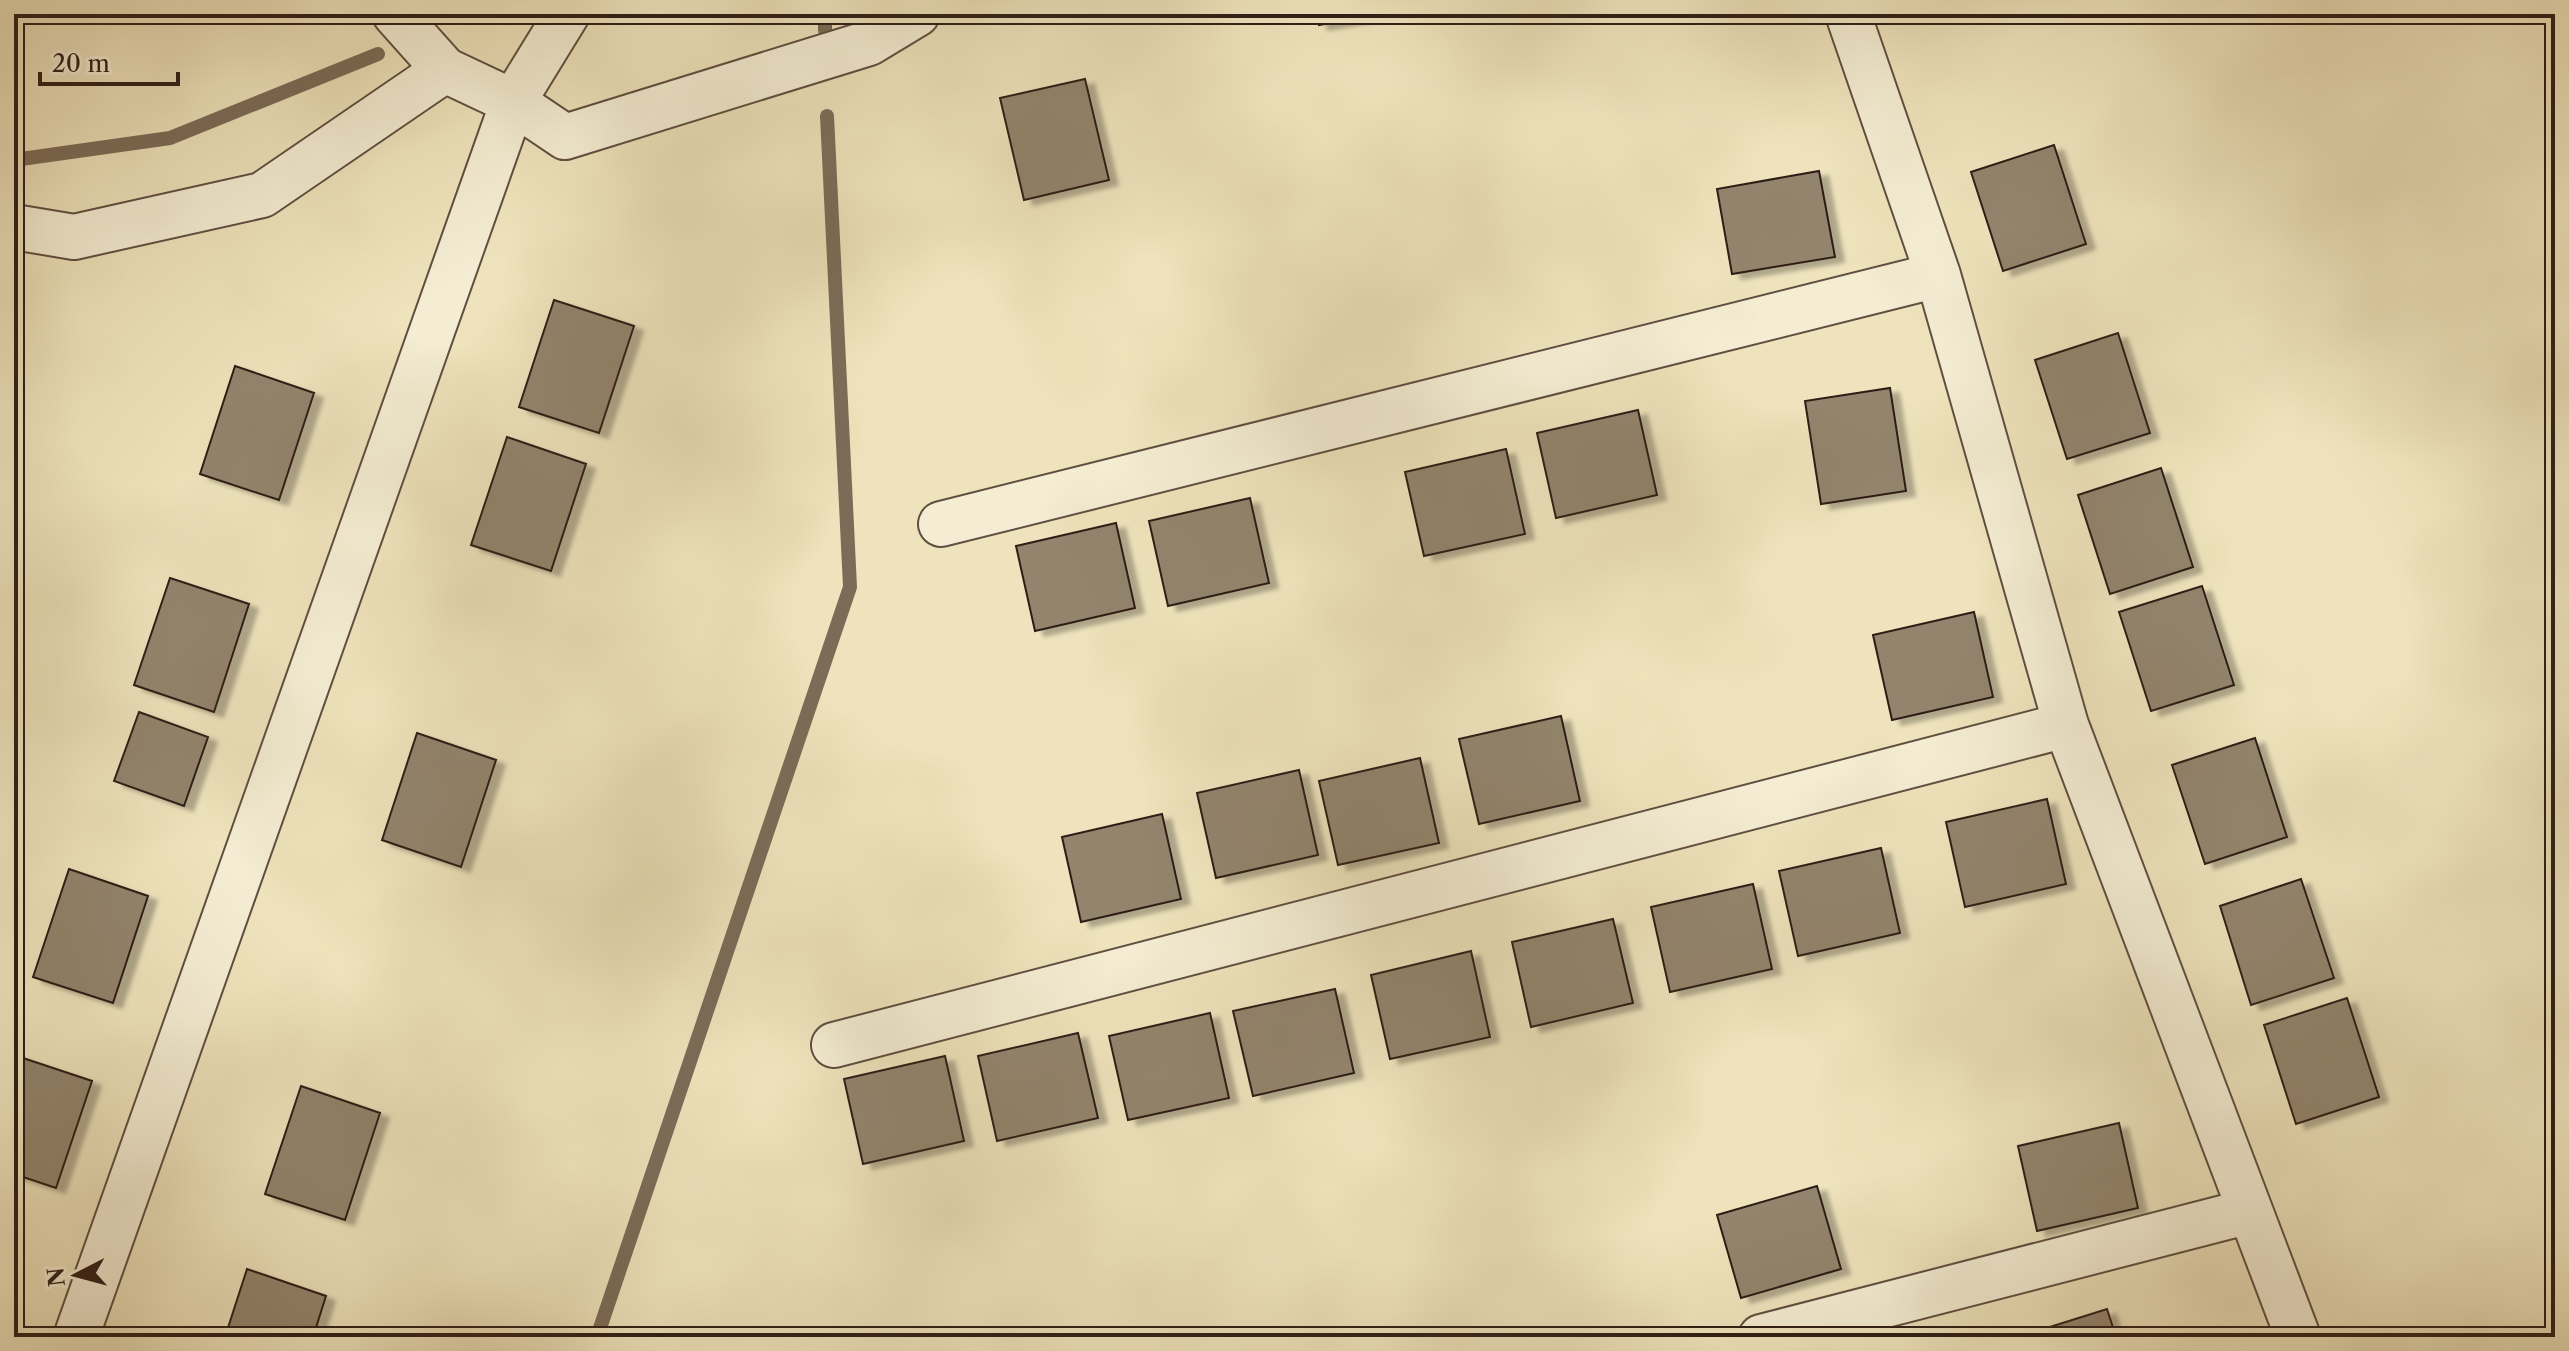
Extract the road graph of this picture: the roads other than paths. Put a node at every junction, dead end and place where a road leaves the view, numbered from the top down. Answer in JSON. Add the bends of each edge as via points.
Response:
{"nodes":[{"id":1,"x":395,"y":14,"type":"edge"},
{"id":2,"x":567,"y":14,"type":"edge"},
{"id":3,"x":917,"y":14,"type":"edge"},
{"id":4,"x":1848,"y":14,"type":"edge"},
{"id":5,"x":445,"y":70,"type":"junction"},
{"id":6,"x":513,"y":102,"type":"junction"},
{"id":7,"x":14,"y":227,"type":"edge"},
{"id":8,"x":1938,"y":275,"type":"junction"},
{"id":9,"x":941,"y":524,"type":"dead end"},
{"id":10,"x":2066,"y":725,"type":"junction"},
{"id":11,"x":834,"y":1045,"type":"dead end"},
{"id":12,"x":2250,"y":1211,"type":"junction"},
{"id":13,"x":76,"y":1337,"type":"edge"},
{"id":14,"x":1761,"y":1337,"type":"edge"},
{"id":15,"x":2298,"y":1337,"type":"edge"}],
"edges":[{"from":1,"to":5,"type":"street"},
{"from":2,"to":6,"type":"street"},
{"from":3,"to":6,"type":"street","via":[[869,43],[565,137]]},
{"from":4,"to":8,"type":"street"},
{"from":5,"to":6,"type":"street"},
{"from":5,"to":7,"type":"street","via":[[262,195],[74,237]]},
{"from":6,"to":13,"type":"street"},
{"from":8,"to":9,"type":"street"},
{"from":8,"to":10,"type":"street"},
{"from":10,"to":11,"type":"street"},
{"from":10,"to":12,"type":"street"},
{"from":12,"to":14,"type":"street"},
{"from":12,"to":15,"type":"street"}]}
